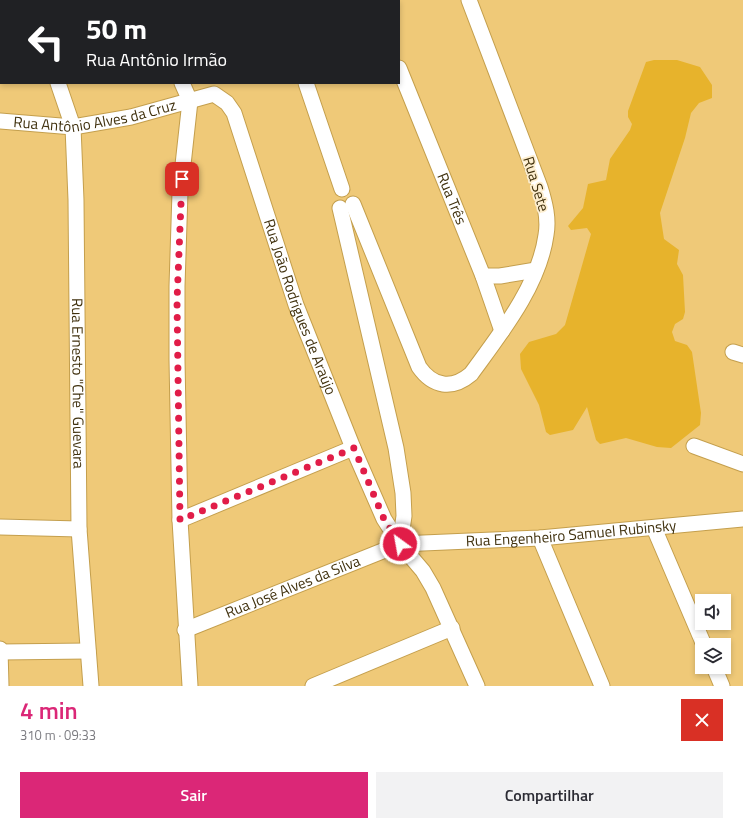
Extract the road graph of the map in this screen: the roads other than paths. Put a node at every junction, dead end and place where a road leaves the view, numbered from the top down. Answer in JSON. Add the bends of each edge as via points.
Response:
{"nodes":[{"id":1,"x":469,"y":0,"type":"edge"},
{"id":2,"x":400,"y":70,"type":"edge"},
{"id":3,"x":58,"y":84,"type":"edge"},
{"id":4,"x":182,"y":84,"type":"edge"},
{"id":5,"x":306,"y":84,"type":"edge"},
{"id":6,"x":190,"y":101,"type":"junction"},
{"id":7,"x":0,"y":121,"type":"edge"},
{"id":8,"x":73,"y":127,"type":"junction"},
{"id":9,"x":346,"y":206,"type":"junction"},
{"id":10,"x":536,"y":270,"type":"junction"},
{"id":11,"x":483,"y":276,"type":"junction"},
{"id":12,"x":502,"y":331,"type":"junction"},
{"id":13,"x":694,"y":446,"type":"dead end"},
{"id":14,"x":354,"y":448,"type":"junction"},
{"id":15,"x":743,"y":464,"type":"edge"},
{"id":16,"x":743,"y":519,"type":"edge"},
{"id":17,"x":180,"y":520,"type":"junction"},
{"id":18,"x":0,"y":527,"type":"edge"},
{"id":19,"x":654,"y":528,"type":"junction"},
{"id":20,"x":79,"y":529,"type":"junction"},
{"id":21,"x":540,"y":538,"type":"junction"},
{"id":22,"x":400,"y":544,"type":"junction"},
{"id":23,"x":452,"y":628,"type":"junction"},
{"id":24,"x":185,"y":630,"type":"junction"},
{"id":25,"x":701,"y":638,"type":"edge"},
{"id":26,"x":0,"y":649,"type":"edge"},
{"id":27,"x":88,"y":651,"type":"junction"},
{"id":28,"x":0,"y":652,"type":"edge"},
{"id":29,"x":717,"y":674,"type":"edge"},
{"id":30,"x":1,"y":686,"type":"edge"},
{"id":31,"x":91,"y":686,"type":"edge"},
{"id":32,"x":190,"y":686,"type":"edge"},
{"id":33,"x":313,"y":686,"type":"edge"},
{"id":34,"x":477,"y":686,"type":"edge"},
{"id":35,"x":602,"y":686,"type":"edge"},
{"id":36,"x":722,"y":686,"type":"edge"}],
"edges":[{"from":1,"to":10,"type":"street","name":"Rua Sete","via":[[543,198],[547,221],[546,235]]},
{"from":2,"to":11,"type":"street","name":"Rua Três"},
{"from":3,"to":8,"type":"street","name":"Rua Ernesto \"Che\" Guevara"},
{"from":4,"to":6,"type":"street"},
{"from":5,"to":9,"type":"street","via":[[342,189],[334,195],[334,200],[336,205]]},
{"from":6,"to":8,"type":"street","name":"Rua Antônio Alves da Cruz","via":[[132,117]]},
{"from":6,"to":14,"type":"street","name":"Rua João Rodrigues de Araújo","via":[[214,94],[227,103],[234,113],[296,305]]},
{"from":6,"to":17,"type":"street","via":[[180,192],[177,286]]},
{"from":7,"to":8,"type":"street","name":"Rua Antônio Alves da Cruz"},
{"from":8,"to":20,"type":"street","name":"Rua Ernesto \"Che\" Guevara"},
{"from":9,"to":12,"type":"street","name":"Rua Sete","via":[[419,367],[429,378],[442,384],[458,383],[471,374]]},
{"from":9,"to":22,"type":"street","via":[[396,448],[404,516]]},
{"from":10,"to":11,"type":"street"},
{"from":10,"to":12,"type":"street","name":"Rua Sete"},
{"from":11,"to":12,"type":"street","name":"Rua Três"},
{"from":13,"to":15,"type":"street"},
{"from":14,"to":17,"type":"street"},
{"from":14,"to":22,"type":"street","name":"Rua João Rodrigues de Araújo","via":[[384,519]]},
{"from":16,"to":19,"type":"street","name":"Rua Engenheiro Samuel Rubinsky"},
{"from":17,"to":24,"type":"street"},
{"from":18,"to":20,"type":"street"},
{"from":19,"to":21,"type":"street","name":"Rua Engenheiro Samuel Rubinsky"},
{"from":19,"to":25,"type":"street"},
{"from":20,"to":27,"type":"street","name":"Rua Ernesto \"Che\" Guevara"},
{"from":21,"to":22,"type":"street","name":"Rua Engenheiro Samuel Rubinsky"},
{"from":21,"to":35,"type":"street"},
{"from":22,"to":23,"type":"street","name":"Rua João Rodrigues de Araújo","via":[[423,571]]},
{"from":22,"to":24,"type":"street","name":"Rua José Alves da Silva"},
{"from":23,"to":33,"type":"street"},
{"from":23,"to":34,"type":"street","name":"Rua João Rodrigues de Araújo"},
{"from":24,"to":32,"type":"street"},
{"from":26,"to":28,"type":"street"},
{"from":27,"to":28,"type":"street"},
{"from":27,"to":31,"type":"street","name":"Rua Ernesto \"Che\" Guevara"},
{"from":28,"to":30,"type":"street"},
{"from":29,"to":36,"type":"street"}]}
